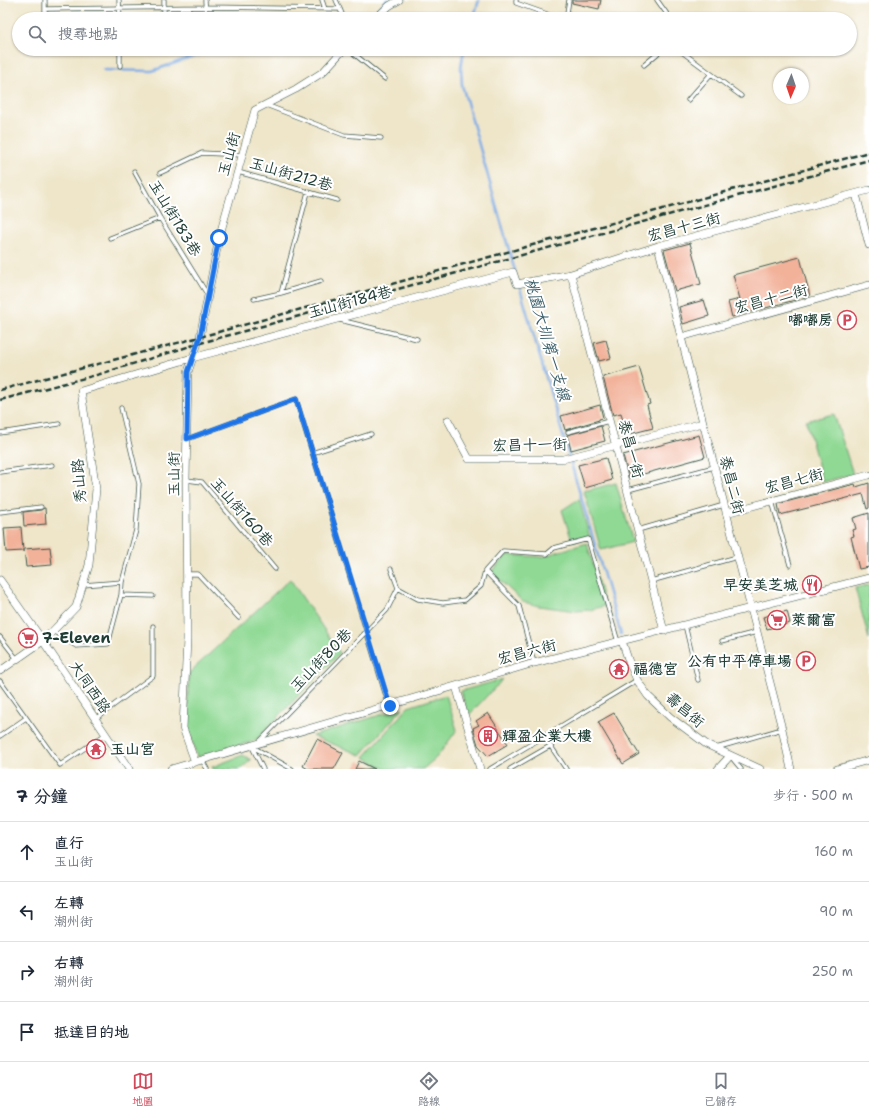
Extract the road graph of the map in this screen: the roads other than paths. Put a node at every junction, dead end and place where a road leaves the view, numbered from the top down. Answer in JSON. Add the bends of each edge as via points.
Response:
{"nodes":[{"id":1,"x":45,"y":0,"type":"edge"},
{"id":2,"x":119,"y":0,"type":"edge"},
{"id":3,"x":164,"y":0,"type":"edge"},
{"id":4,"x":205,"y":0,"type":"edge"},
{"id":5,"x":322,"y":0,"type":"edge"},
{"id":6,"x":336,"y":0,"type":"edge"},
{"id":7,"x":399,"y":0,"type":"edge"},
{"id":8,"x":516,"y":0,"type":"edge"},
{"id":9,"x":569,"y":0,"type":"edge"},
{"id":10,"x":657,"y":0,"type":"edge"},
{"id":11,"x":206,"y":7,"type":"junction"},
{"id":12,"x":120,"y":8,"type":"junction"},
{"id":13,"x":164,"y":8,"type":"junction"},
{"id":14,"x":45,"y":9,"type":"joint"},
{"id":15,"x":325,"y":9,"type":"junction"},
{"id":16,"x":340,"y":9,"type":"junction"},
{"id":17,"x":120,"y":12,"type":"edge"},
{"id":18,"x":164,"y":12,"type":"edge"},
{"id":19,"x":206,"y":12,"type":"edge"},
{"id":20,"x":341,"y":12,"type":"edge"},
{"id":21,"x":383,"y":12,"type":"edge"},
{"id":22,"x":541,"y":12,"type":"edge"},
{"id":23,"x":567,"y":12,"type":"edge"},
{"id":24,"x":666,"y":12,"type":"edge"},
{"id":25,"x":120,"y":56,"type":"edge"},
{"id":26,"x":338,"y":56,"type":"edge"},
{"id":27,"x":357,"y":56,"type":"edge"},
{"id":28,"x":655,"y":56,"type":"edge"},
{"id":29,"x":687,"y":56,"type":"edge"},
{"id":30,"x":644,"y":65,"type":"dead end"},
{"id":31,"x":120,"y":66,"type":"dead end"},
{"id":32,"x":711,"y":74,"type":"junction"},
{"id":33,"x":385,"y":79,"type":"dead end"},
{"id":34,"x":741,"y":96,"type":"dead end"},
{"id":35,"x":688,"y":100,"type":"dead end"},
{"id":36,"x":265,"y":104,"type":"junction"},
{"id":37,"x":381,"y":138,"type":"dead end"},
{"id":38,"x":242,"y":155,"type":"junction"},
{"id":39,"x":134,"y":171,"type":"dead end"},
{"id":40,"x":160,"y":172,"type":"dead end"},
{"id":41,"x":238,"y":172,"type":"junction"},
{"id":42,"x":869,"y":190,"type":"edge"},
{"id":43,"x":308,"y":192,"type":"junction"},
{"id":44,"x":856,"y":194,"type":"junction"},
{"id":45,"x":337,"y":200,"type":"dead end"},
{"id":46,"x":160,"y":218,"type":"junction"},
{"id":47,"x":110,"y":238,"type":"dead end"},
{"id":48,"x":869,"y":245,"type":"edge"},
{"id":49,"x":658,"y":246,"type":"junction"},
{"id":50,"x":514,"y":272,"type":"joint"},
{"id":51,"x":571,"y":274,"type":"junction"},
{"id":52,"x":321,"y":281,"type":"dead end"},
{"id":53,"x":869,"y":285,"type":"edge"},
{"id":54,"x":281,"y":293,"type":"junction"},
{"id":55,"x":208,"y":297,"type":"junction"},
{"id":56,"x":254,"y":299,"type":"dead end"},
{"id":57,"x":337,"y":319,"type":"junction"},
{"id":58,"x":681,"y":337,"type":"junction"},
{"id":59,"x":417,"y":339,"type":"dead end"},
{"id":60,"x":192,"y":358,"type":"junction"},
{"id":61,"x":121,"y":408,"type":"dead end"},
{"id":62,"x":448,"y":420,"type":"dead end"},
{"id":63,"x":610,"y":421,"type":"junction"},
{"id":64,"x":703,"y":423,"type":"junction"},
{"id":65,"x":59,"y":424,"type":"dead end"},
{"id":66,"x":568,"y":432,"type":"dead end"},
{"id":67,"x":0,"y":433,"type":"edge"},
{"id":68,"x":371,"y":434,"type":"dead end"},
{"id":69,"x":187,"y":439,"type":"junction"},
{"id":70,"x":617,"y":446,"type":"junction"},
{"id":71,"x":312,"y":453,"type":"junction"},
{"id":72,"x":52,"y":465,"type":"dead end"},
{"id":73,"x":714,"y":467,"type":"junction"},
{"id":74,"x":0,"y":472,"type":"edge"},
{"id":75,"x":869,"y":475,"type":"edge"},
{"id":76,"x":186,"y":480,"type":"junction"},
{"id":77,"x":628,"y":490,"type":"junction"},
{"id":78,"x":772,"y":501,"type":"junction"},
{"id":79,"x":724,"y":505,"type":"junction"},
{"id":80,"x":41,"y":506,"type":"dead end"},
{"id":81,"x":0,"y":512,"type":"edge"},
{"id":82,"x":726,"y":513,"type":"junction"},
{"id":83,"x":638,"y":530,"type":"junction"},
{"id":84,"x":737,"y":557,"type":"junction"},
{"id":85,"x":790,"y":565,"type":"dead end"},
{"id":86,"x":275,"y":568,"type":"dead end"},
{"id":87,"x":391,"y":569,"type":"dead end"},
{"id":88,"x":485,"y":571,"type":"junction"},
{"id":89,"x":187,"y":574,"type":"junction"},
{"id":90,"x":869,"y":578,"type":"edge"},
{"id":91,"x":0,"y":580,"type":"edge"},
{"id":92,"x":651,"y":581,"type":"junction"},
{"id":93,"x":122,"y":582,"type":"junction"},
{"id":94,"x":83,"y":585,"type":"junction"},
{"id":95,"x":398,"y":588,"type":"junction"},
{"id":96,"x":121,"y":595,"type":"junction"},
{"id":97,"x":153,"y":596,"type":"dead end"},
{"id":98,"x":751,"y":608,"type":"junction"},
{"id":99,"x":239,"y":618,"type":"dead end"},
{"id":100,"x":685,"y":625,"type":"junction"},
{"id":101,"x":153,"y":626,"type":"dead end"},
{"id":102,"x":53,"y":631,"type":"junction"},
{"id":103,"x":367,"y":631,"type":"junction"},
{"id":104,"x":664,"y":631,"type":"junction"},
{"id":105,"x":757,"y":632,"type":"junction"},
{"id":106,"x":0,"y":637,"type":"edge"},
{"id":107,"x":43,"y":641,"type":"junction"},
{"id":108,"x":623,"y":641,"type":"junction"},
{"id":109,"x":722,"y":641,"type":"dead end"},
{"id":110,"x":17,"y":659,"type":"junction"},
{"id":111,"x":534,"y":663,"type":"junction"},
{"id":112,"x":0,"y":671,"type":"edge"},
{"id":113,"x":637,"y":680,"type":"junction"},
{"id":114,"x":698,"y":680,"type":"dead end"},
{"id":115,"x":0,"y":681,"type":"edge"},
{"id":116,"x":456,"y":686,"type":"junction"},
{"id":117,"x":390,"y":706,"type":"junction"},
{"id":118,"x":26,"y":718,"type":"junction"},
{"id":119,"x":95,"y":718,"type":"junction"},
{"id":120,"x":782,"y":729,"type":"junction"},
{"id":121,"x":106,"y":734,"type":"junction"},
{"id":122,"x":0,"y":736,"type":"edge"},
{"id":123,"x":544,"y":736,"type":"junction"},
{"id":124,"x":254,"y":746,"type":"junction"},
{"id":125,"x":550,"y":746,"type":"junction"},
{"id":126,"x":716,"y":748,"type":"junction"},
{"id":127,"x":730,"y":756,"type":"junction"},
{"id":128,"x":869,"y":760,"type":"edge"},
{"id":129,"x":198,"y":761,"type":"junction"},
{"id":130,"x":129,"y":769,"type":"edge"},
{"id":131,"x":172,"y":769,"type":"edge"},
{"id":132,"x":207,"y":769,"type":"edge"},
{"id":133,"x":263,"y":769,"type":"edge"},
{"id":134,"x":292,"y":769,"type":"edge"},
{"id":135,"x":480,"y":769,"type":"edge"},
{"id":136,"x":490,"y":769,"type":"edge"},
{"id":137,"x":510,"y":769,"type":"edge"},
{"id":138,"x":566,"y":769,"type":"edge"},
{"id":139,"x":718,"y":769,"type":"edge"},
{"id":140,"x":741,"y":769,"type":"edge"},
{"id":141,"x":760,"y":769,"type":"edge"},
{"id":142,"x":791,"y":769,"type":"edge"},
{"id":143,"x":837,"y":769,"type":"edge"}],
"edges":[{"from":1,"to":14,"type":"lane"},
{"from":2,"to":12,"type":"lane"},
{"from":3,"to":13,"type":"lane"},
{"from":4,"to":11,"type":"lane"},
{"from":5,"to":15,"type":"lane"},
{"from":6,"to":16,"type":"lane"},
{"from":7,"to":21,"type":"street"},
{"from":8,"to":22,"type":"lane","via":[[516,4]]},
{"from":9,"to":23,"type":"lane"},
{"from":10,"to":24,"type":"lane"},
{"from":11,"to":13,"type":"lane"},
{"from":11,"to":15,"type":"lane"},
{"from":11,"to":19,"type":"lane"},
{"from":12,"to":13,"type":"lane"},
{"from":12,"to":14,"type":"lane"},
{"from":12,"to":17,"type":"lane"},
{"from":13,"to":18,"type":"lane"},
{"from":15,"to":16,"type":"lane"},
{"from":16,"to":20,"type":"lane"},
{"from":25,"to":31,"type":"lane"},
{"from":26,"to":36,"type":"street","name":"玉山街","via":[[324,72]]},
{"from":27,"to":33,"type":"lane"},
{"from":28,"to":30,"type":"lane"},
{"from":29,"to":32,"type":"lane"},
{"from":32,"to":34,"type":"lane"},
{"from":32,"to":35,"type":"lane"},
{"from":36,"to":37,"type":"lane","via":[[344,135]]},
{"from":36,"to":38,"type":"street","name":"玉山街","via":[[255,110]]},
{"from":38,"to":40,"type":"lane","via":[[202,153]]},
{"from":38,"to":41,"type":"street","name":"玉山街"},
{"from":39,"to":46,"type":"lane","name":"玉山街183巷"},
{"from":41,"to":43,"type":"lane","name":"玉山街212巷"},
{"from":41,"to":55,"type":"street","name":"玉山街","via":[[219,238]]},
{"from":42,"to":44,"type":"street","name":"宏昌十三街"},
{"from":43,"to":45,"type":"lane","name":"玉山街212巷"},
{"from":43,"to":54,"type":"lane"},
{"from":44,"to":48,"type":"street"},
{"from":44,"to":49,"type":"street","name":"宏昌十三街"},
{"from":46,"to":47,"type":"lane"},
{"from":46,"to":55,"type":"lane","name":"玉山街183巷"},
{"from":49,"to":51,"type":"street","name":"宏昌十三街"},
{"from":49,"to":58,"type":"street","name":"泰昌二街"},
{"from":50,"to":51,"type":"street","name":"宏昌十三街","via":[[520,284]]},
{"from":50,"to":57,"type":"street","name":"玉山街184巷"},
{"from":51,"to":63,"type":"street","name":"泰昌一街"},
{"from":52,"to":54,"type":"lane"},
{"from":53,"to":58,"type":"street","name":"宏昌十二街"},
{"from":54,"to":56,"type":"lane"},
{"from":55,"to":60,"type":"street","name":"玉山街","via":[[200,337]]},
{"from":57,"to":59,"type":"lane"},
{"from":57,"to":60,"type":"street","name":"玉山街184巷"},
{"from":58,"to":64,"type":"street","name":"泰昌二街"},
{"from":60,"to":69,"type":"street","name":"玉山街","via":[[188,372]]},
{"from":60,"to":94,"type":"street","name":"秀山路","via":[[81,391],[96,489],[89,565]]},
{"from":61,"to":93,"type":"lane","via":[[139,484],[136,530]]},
{"from":62,"to":70,"type":"street","name":"宏昌十一街","via":[[469,459],[569,458]]},
{"from":63,"to":66,"type":"lane"},
{"from":63,"to":70,"type":"street","name":"泰昌一街"},
{"from":64,"to":70,"type":"street","name":"宏昌十一街"},
{"from":64,"to":73,"type":"street","name":"泰昌二街"},
{"from":65,"to":67,"type":"lane"},
{"from":68,"to":71,"type":"lane"},
{"from":69,"to":71,"type":"lane","via":[[296,399]]},
{"from":69,"to":76,"type":"street","name":"玉山街"},
{"from":70,"to":77,"type":"street","name":"泰昌一街"},
{"from":71,"to":103,"type":"lane"},
{"from":72,"to":74,"type":"lane"},
{"from":73,"to":77,"type":"lane"},
{"from":73,"to":79,"type":"street","name":"泰昌二街"},
{"from":75,"to":78,"type":"street","name":"宏昌七街"},
{"from":76,"to":86,"type":"lane","name":"玉山街160巷","via":[[202,482]]},
{"from":76,"to":89,"type":"street","name":"玉山街"},
{"from":77,"to":83,"type":"street","name":"泰昌一街"},
{"from":78,"to":82,"type":"street","name":"宏昌七街"},
{"from":78,"to":85,"type":"lane"},
{"from":79,"to":82,"type":"street","name":"泰昌二街"},
{"from":79,"to":83,"type":"lane"},
{"from":80,"to":81,"type":"lane"},
{"from":82,"to":84,"type":"street","name":"泰昌二街"},
{"from":83,"to":92,"type":"street","name":"泰昌一街"},
{"from":84,"to":92,"type":"lane"},
{"from":84,"to":98,"type":"street","name":"泰昌二街"},
{"from":87,"to":95,"type":"lane"},
{"from":88,"to":95,"type":"lane","via":[[481,586],[465,600],[443,603],[418,599]]},
{"from":88,"to":108,"type":"lane","via":[[504,551],[546,554],[554,548],[588,539]]},
{"from":88,"to":111,"type":"lane","via":[[519,606]]},
{"from":89,"to":99,"type":"lane","via":[[198,574]]},
{"from":89,"to":129,"type":"street","name":"玉山街","via":[[188,639],[183,728]]},
{"from":90,"to":98,"type":"street","name":"宏昌六街"},
{"from":91,"to":107,"type":"street","name":"大同西路"},
{"from":92,"to":104,"type":"street","name":"泰昌一街"},
{"from":93,"to":94,"type":"lane"},
{"from":93,"to":96,"type":"lane"},
{"from":94,"to":102,"type":"street","name":"秀山路","via":[[76,607]]},
{"from":95,"to":103,"type":"lane","name":"玉山街80巷","via":[[388,610]]},
{"from":96,"to":97,"type":"lane"},
{"from":96,"to":102,"type":"lane","via":[[108,644],[76,646]]},
{"from":98,"to":100,"type":"street","name":"宏昌六街"},
{"from":98,"to":105,"type":"street","name":"泰昌二街"},
{"from":100,"to":104,"type":"street","name":"宏昌六街"},
{"from":100,"to":114,"type":"lane"},
{"from":101,"to":119,"type":"lane","via":[[153,676]]},
{"from":102,"to":107,"type":"street","name":"秀山路"},
{"from":103,"to":117,"type":"lane"},
{"from":103,"to":124,"type":"lane","name":"玉山街80巷"},
{"from":104,"to":108,"type":"street","name":"宏昌六街"},
{"from":105,"to":109,"type":"lane"},
{"from":105,"to":120,"type":"street","name":"泰昌二街"},
{"from":106,"to":110,"type":"lane"},
{"from":107,"to":110,"type":"street","name":"秀山路"},
{"from":107,"to":119,"type":"street","name":"大同西路"},
{"from":108,"to":111,"type":"street","name":"宏昌六街"},
{"from":108,"to":113,"type":"street","name":"壽昌街"},
{"from":110,"to":112,"type":"street","name":"秀山路"},
{"from":111,"to":116,"type":"street","name":"宏昌六街"},
{"from":113,"to":123,"type":"lane"},
{"from":113,"to":126,"type":"street","name":"壽昌街","via":[[648,696],[670,717],[706,744]]},
{"from":115,"to":118,"type":"lane"},
{"from":116,"to":117,"type":"street","name":"宏昌六街"},
{"from":116,"to":135,"type":"street"},
{"from":117,"to":124,"type":"street","name":"宏昌六街"},
{"from":118,"to":121,"type":"lane","via":[[60,765]]},
{"from":118,"to":122,"type":"lane"},
{"from":119,"to":121,"type":"street","name":"大同西路"},
{"from":120,"to":126,"type":"lane"},
{"from":120,"to":142,"type":"street","name":"泰昌二街"},
{"from":121,"to":130,"type":"street","name":"大同西路"},
{"from":123,"to":125,"type":"lane"},
{"from":123,"to":136,"type":"lane"},
{"from":124,"to":129,"type":"street","name":"宏昌六街"},
{"from":124,"to":133,"type":"lane"},
{"from":124,"to":134,"type":"lane"},
{"from":125,"to":137,"type":"lane"},
{"from":125,"to":138,"type":"lane"},
{"from":126,"to":127,"type":"street","name":"壽昌街"},
{"from":127,"to":139,"type":"street"},
{"from":127,"to":140,"type":"lane"},
{"from":127,"to":141,"type":"street","name":"壽昌街"},
{"from":128,"to":143,"type":"street"},
{"from":129,"to":131,"type":"street"},
{"from":129,"to":132,"type":"lane"}]}
